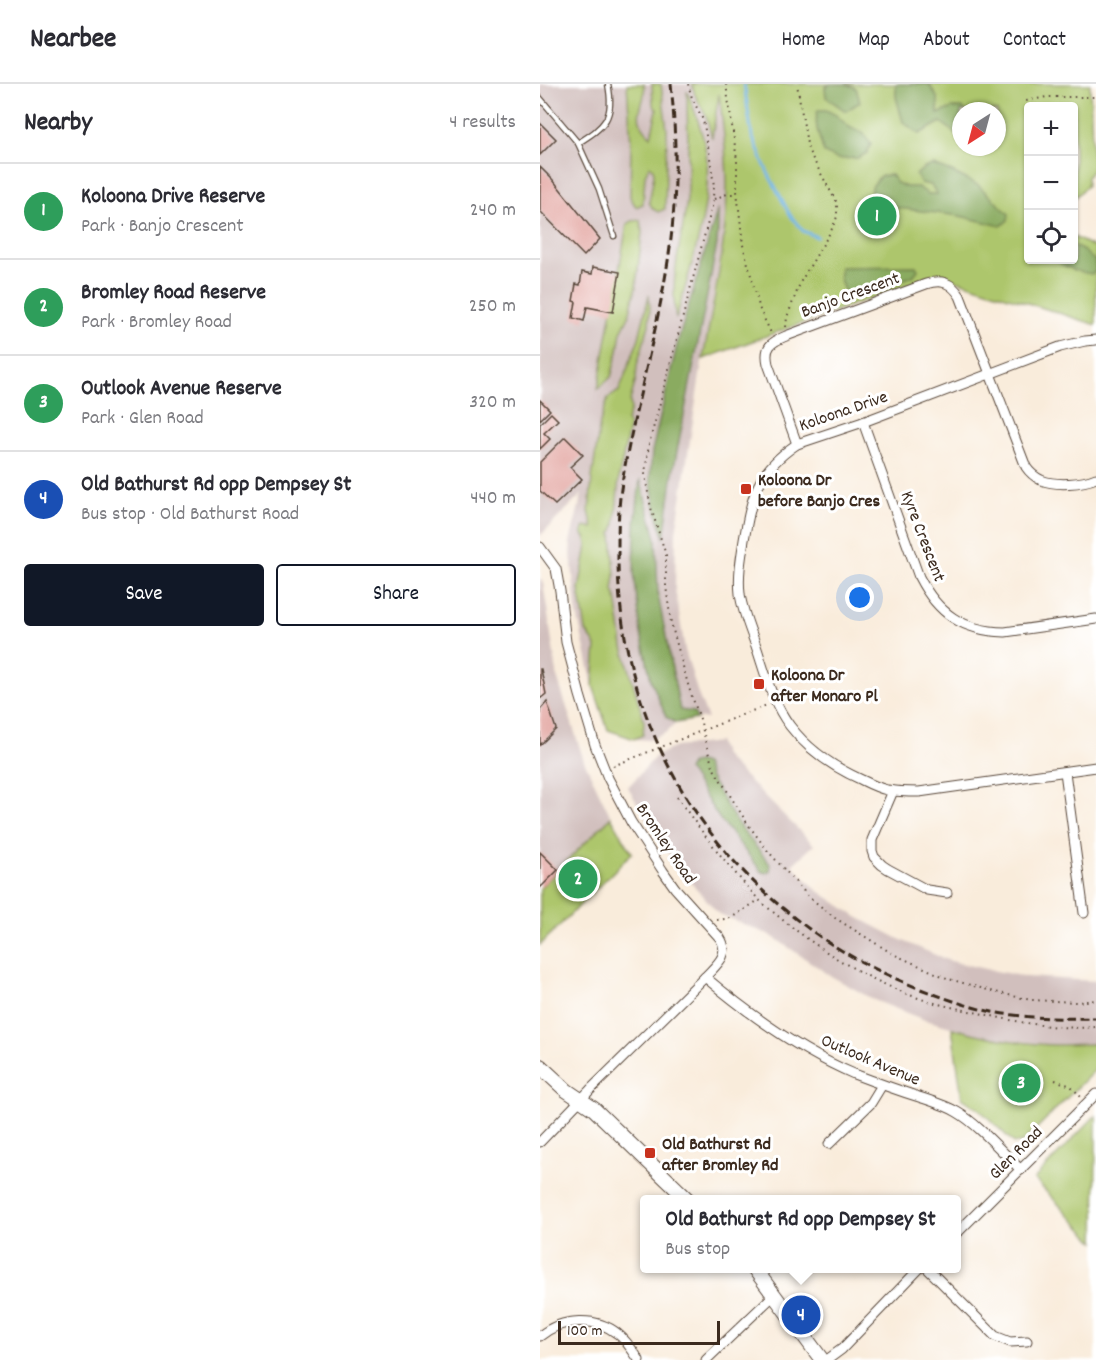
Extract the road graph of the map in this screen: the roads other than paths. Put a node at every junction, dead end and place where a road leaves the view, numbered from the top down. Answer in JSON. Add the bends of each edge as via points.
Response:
{"nodes":[{"id":1,"x":608,"y":84,"type":"edge"},
{"id":2,"x":540,"y":98,"type":"edge"},
{"id":3,"x":578,"y":143,"type":"junction"},
{"id":4,"x":614,"y":236,"type":"dead end"},
{"id":5,"x":1096,"y":340,"type":"edge"},
{"id":6,"x":990,"y":374,"type":"junction"},
{"id":7,"x":863,"y":422,"type":"junction"},
{"id":8,"x":797,"y":444,"type":"junction"},
{"id":9,"x":1096,"y":478,"type":"edge"},
{"id":10,"x":540,"y":547,"type":"edge"},
{"id":11,"x":1096,"y":619,"type":"edge"},
{"id":12,"x":1096,"y":767,"type":"edge"},
{"id":13,"x":1065,"y":772,"type":"junction"},
{"id":14,"x":893,"y":791,"type":"junction"},
{"id":15,"x":947,"y":893,"type":"dead end"},
{"id":16,"x":1084,"y":912,"type":"dead end"},
{"id":17,"x":705,"y":977,"type":"junction"},
{"id":18,"x":540,"y":1066,"type":"edge"},
{"id":19,"x":882,"y":1085,"type":"junction"},
{"id":20,"x":1096,"y":1094,"type":"edge"},
{"id":21,"x":580,"y":1100,"type":"junction"},
{"id":22,"x":540,"y":1142,"type":"edge"},
{"id":23,"x":829,"y":1144,"type":"dead end"},
{"id":24,"x":1021,"y":1170,"type":"junction"},
{"id":25,"x":683,"y":1195,"type":"edge"},
{"id":26,"x":961,"y":1229,"type":"edge"},
{"id":27,"x":757,"y":1273,"type":"edge"},
{"id":28,"x":916,"y":1273,"type":"edge"},
{"id":29,"x":931,"y":1273,"type":"edge"},
{"id":30,"x":774,"y":1294,"type":"junction"},
{"id":31,"x":540,"y":1336,"type":"edge"},
{"id":32,"x":1027,"y":1341,"type":"dead end"},
{"id":33,"x":639,"y":1360,"type":"edge"},
{"id":34,"x":706,"y":1360,"type":"edge"},
{"id":35,"x":822,"y":1360,"type":"edge"},
{"id":36,"x":827,"y":1360,"type":"edge"}],
"edges":[{"from":1,"to":3,"type":"lane","via":[[606,122]]},
{"from":2,"to":3,"type":"lane"},
{"from":3,"to":4,"type":"lane"},
{"from":5,"to":6,"type":"street","name":"Koloona Drive","via":[[1060,347]]},
{"from":6,"to":7,"type":"street","name":"Koloona Drive"},
{"from":6,"to":8,"type":"street","name":"Banjo Crescent","via":[[957,292],[938,281],[926,284],[775,341],[767,358]]},
{"from":6,"to":9,"type":"street","name":"Banjo Crescent","via":[[1030,473],[1050,482],[1084,483]]},
{"from":7,"to":8,"type":"street","name":"Koloona Drive"},
{"from":7,"to":11,"type":"street","name":"Kyre Crescent","via":[[919,577],[940,609],[964,624],[991,632]]},
{"from":8,"to":14,"type":"street","name":"Koloona Drive","via":[[766,471],[755,492],[740,572],[742,600],[783,717],[821,757],[880,789]]},
{"from":10,"to":17,"type":"street","name":"Bromley Road","via":[[556,569],[566,642],[605,770],[640,838],[675,888],[722,941],[723,957]]},
{"from":12,"to":13,"type":"street","name":"Koloona Drive"},
{"from":13,"to":14,"type":"street","name":"Koloona Drive","via":[[919,792]]},
{"from":13,"to":16,"type":"street"},
{"from":14,"to":15,"type":"street","via":[[872,840],[874,857],[927,890]]},
{"from":17,"to":19,"type":"street","name":"Outlook Avenue","via":[[796,1043]]},
{"from":17,"to":21,"type":"street","name":"Bromley Road"},
{"from":18,"to":21,"type":"main road"},
{"from":19,"to":23,"type":"street","via":[[871,1103]]},
{"from":19,"to":24,"type":"street","name":"Outlook Avenue","via":[[956,1111]]},
{"from":20,"to":24,"type":"street","name":"Glen Road"},
{"from":21,"to":22,"type":"street","name":"Bromley Road"},
{"from":21,"to":25,"type":"main road"},
{"from":24,"to":26,"type":"street","name":"Glen Road"},
{"from":27,"to":30,"type":"main road"},
{"from":28,"to":36,"type":"street"},
{"from":29,"to":32,"type":"street","via":[[995,1336],[1010,1342]]},
{"from":30,"to":34,"type":"street"},
{"from":30,"to":35,"type":"main road"},
{"from":31,"to":33,"type":"street","via":[[566,1323],[598,1324],[618,1335]]}]}
